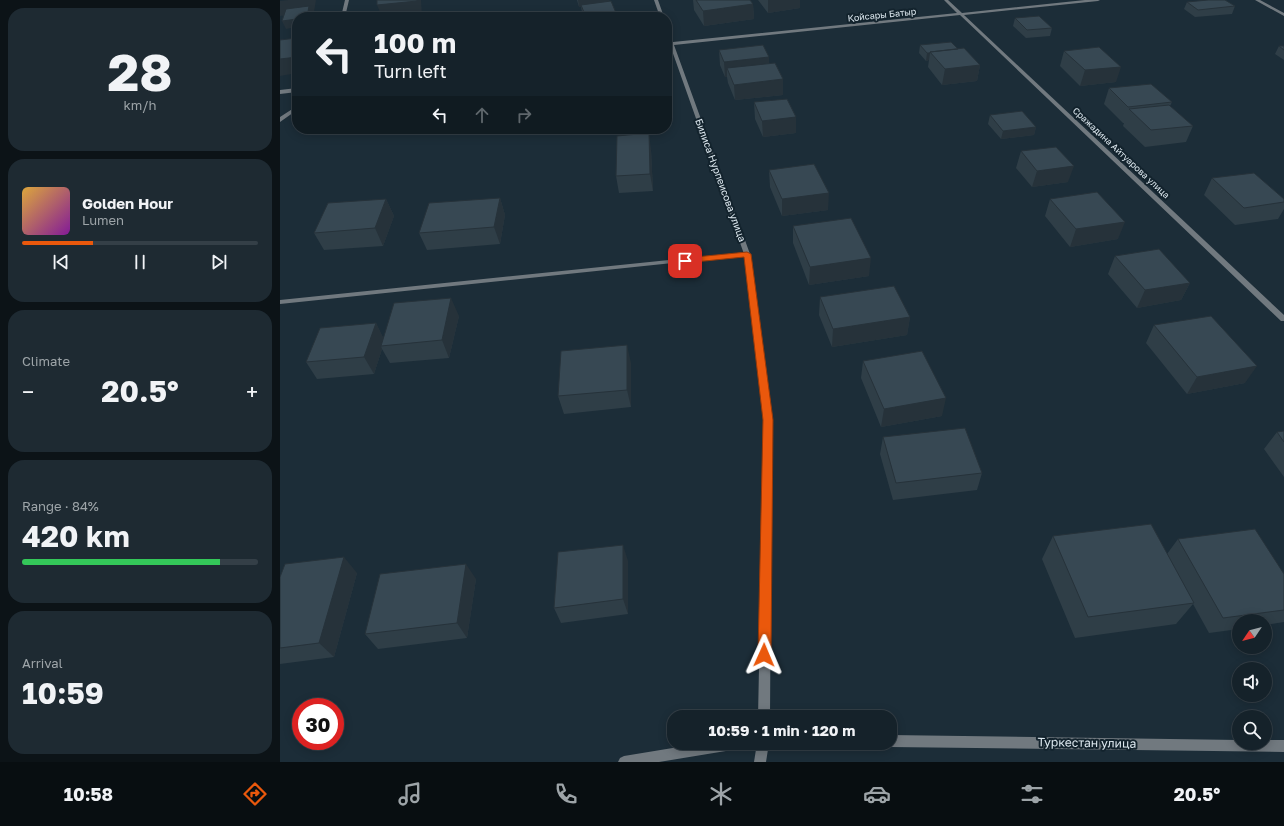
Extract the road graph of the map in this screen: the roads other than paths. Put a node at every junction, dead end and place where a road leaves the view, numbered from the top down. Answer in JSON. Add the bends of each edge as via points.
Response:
{"nodes":[{"id":1,"x":347,"y":0,"type":"edge"},
{"id":2,"x":656,"y":0,"type":"edge"},
{"id":3,"x":946,"y":0,"type":"edge"},
{"id":4,"x":1098,"y":0,"type":"edge"},
{"id":5,"x":1257,"y":0,"type":"edge"},
{"id":6,"x":344,"y":12,"type":"edge"},
{"id":7,"x":660,"y":12,"type":"edge"},
{"id":8,"x":961,"y":15,"type":"junction"},
{"id":9,"x":1284,"y":15,"type":"edge"},
{"id":10,"x":672,"y":44,"type":"edge"},
{"id":11,"x":672,"y":52,"type":"edge"},
{"id":12,"x":292,"y":91,"type":"edge"},
{"id":13,"x":280,"y":92,"type":"edge"},
{"id":14,"x":292,"y":112,"type":"edge"},
{"id":15,"x":280,"y":120,"type":"edge"},
{"id":16,"x":747,"y":254,"type":"junction"},
{"id":17,"x":280,"y":302,"type":"edge"},
{"id":18,"x":1284,"y":319,"type":"edge"},
{"id":19,"x":764,"y":710,"type":"edge"},
{"id":20,"x":897,"y":741,"type":"edge"},
{"id":21,"x":1284,"y":746,"type":"edge"},
{"id":22,"x":696,"y":750,"type":"edge"},
{"id":23,"x":762,"y":750,"type":"edge"},
{"id":24,"x":624,"y":762,"type":"edge"},
{"id":25,"x":760,"y":762,"type":"edge"}],
"edges":[{"from":1,"to":6,"type":"street"},
{"from":2,"to":7,"type":"street"},
{"from":3,"to":8,"type":"street","name":"Сражадина Айтуарова улица"},
{"from":4,"to":8,"type":"street","name":"Қойсары Батыр"},
{"from":5,"to":9,"type":"street"},
{"from":8,"to":10,"type":"street","name":"Қойсары Батыр"},
{"from":8,"to":18,"type":"street","name":"Сражадина Айтуарова улица"},
{"from":11,"to":16,"type":"street","name":"Билиса Нурпеисова улица"},
{"from":12,"to":13,"type":"street"},
{"from":14,"to":15,"type":"street"},
{"from":16,"to":17,"type":"street"},
{"from":16,"to":19,"type":"street","name":"Билиса Нурпеисова улица","via":[[768,420]]},
{"from":20,"to":21,"type":"street","name":"Туркестан улица"},
{"from":22,"to":24,"type":"street"},
{"from":23,"to":25,"type":"street"}]}
